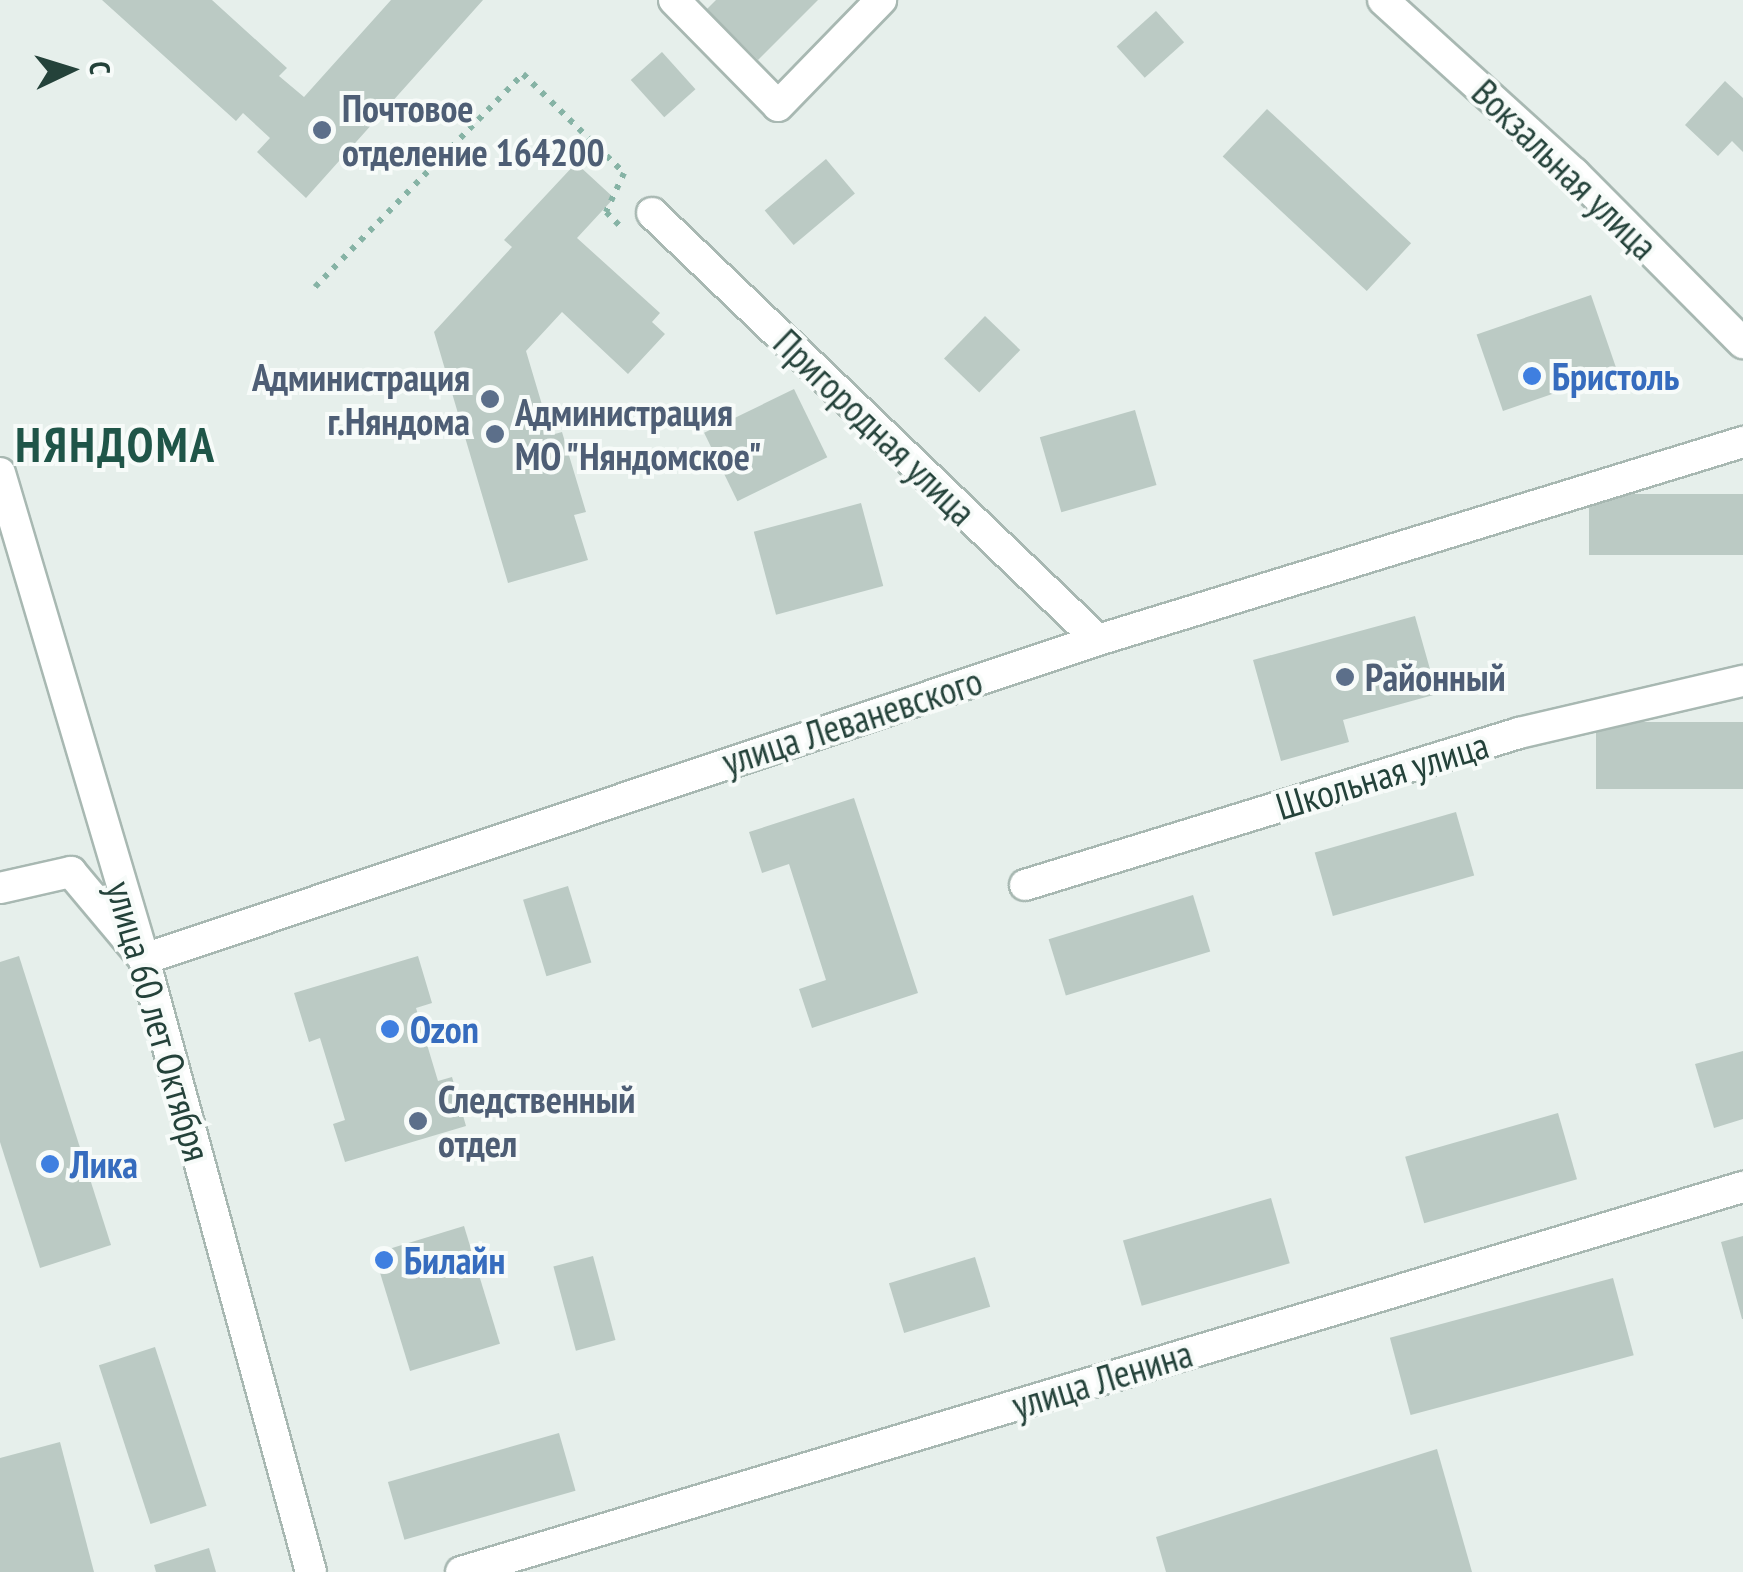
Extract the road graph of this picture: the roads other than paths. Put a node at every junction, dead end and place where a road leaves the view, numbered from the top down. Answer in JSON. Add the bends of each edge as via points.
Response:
{"nodes":[{"id":1,"x":674,"y":0,"type":"edge"},
{"id":2,"x":881,"y":0,"type":"edge"},
{"id":3,"x":1384,"y":0,"type":"edge"},
{"id":4,"x":652,"y":213,"type":"dead end"},
{"id":5,"x":1743,"y":342,"type":"edge"},
{"id":6,"x":1743,"y":442,"type":"edge"},
{"id":7,"x":0,"y":473,"type":"edge"},
{"id":8,"x":1098,"y":640,"type":"junction"},
{"id":9,"x":1743,"y":681,"type":"edge"},
{"id":10,"x":1025,"y":885,"type":"dead end"},
{"id":11,"x":0,"y":888,"type":"edge"},
{"id":12,"x":144,"y":960,"type":"junction"},
{"id":13,"x":1743,"y":1187,"type":"edge"},
{"id":14,"x":310,"y":1572,"type":"edge"},
{"id":15,"x":461,"y":1572,"type":"edge"}],
"edges":[{"from":1,"to":2,"type":"street","via":[[778,106]]},
{"from":3,"to":5,"type":"street","name":"Вокзальная улица","via":[[1574,173]]},
{"from":4,"to":8,"type":"street","name":"Пригородная улица"},
{"from":6,"to":8,"type":"street","name":"улица Леваневского"},
{"from":7,"to":12,"type":"street","name":"улица 60 лет Октября"},
{"from":8,"to":12,"type":"street","name":"улица Леваневского"},
{"from":9,"to":10,"type":"street","name":"Школьная улица","via":[[1518,733]]},
{"from":11,"to":12,"type":"street","via":[[70,872]]},
{"from":12,"to":14,"type":"street","name":"улица 60 лет Октября"},
{"from":13,"to":15,"type":"street","name":"улица Ленина"}]}
